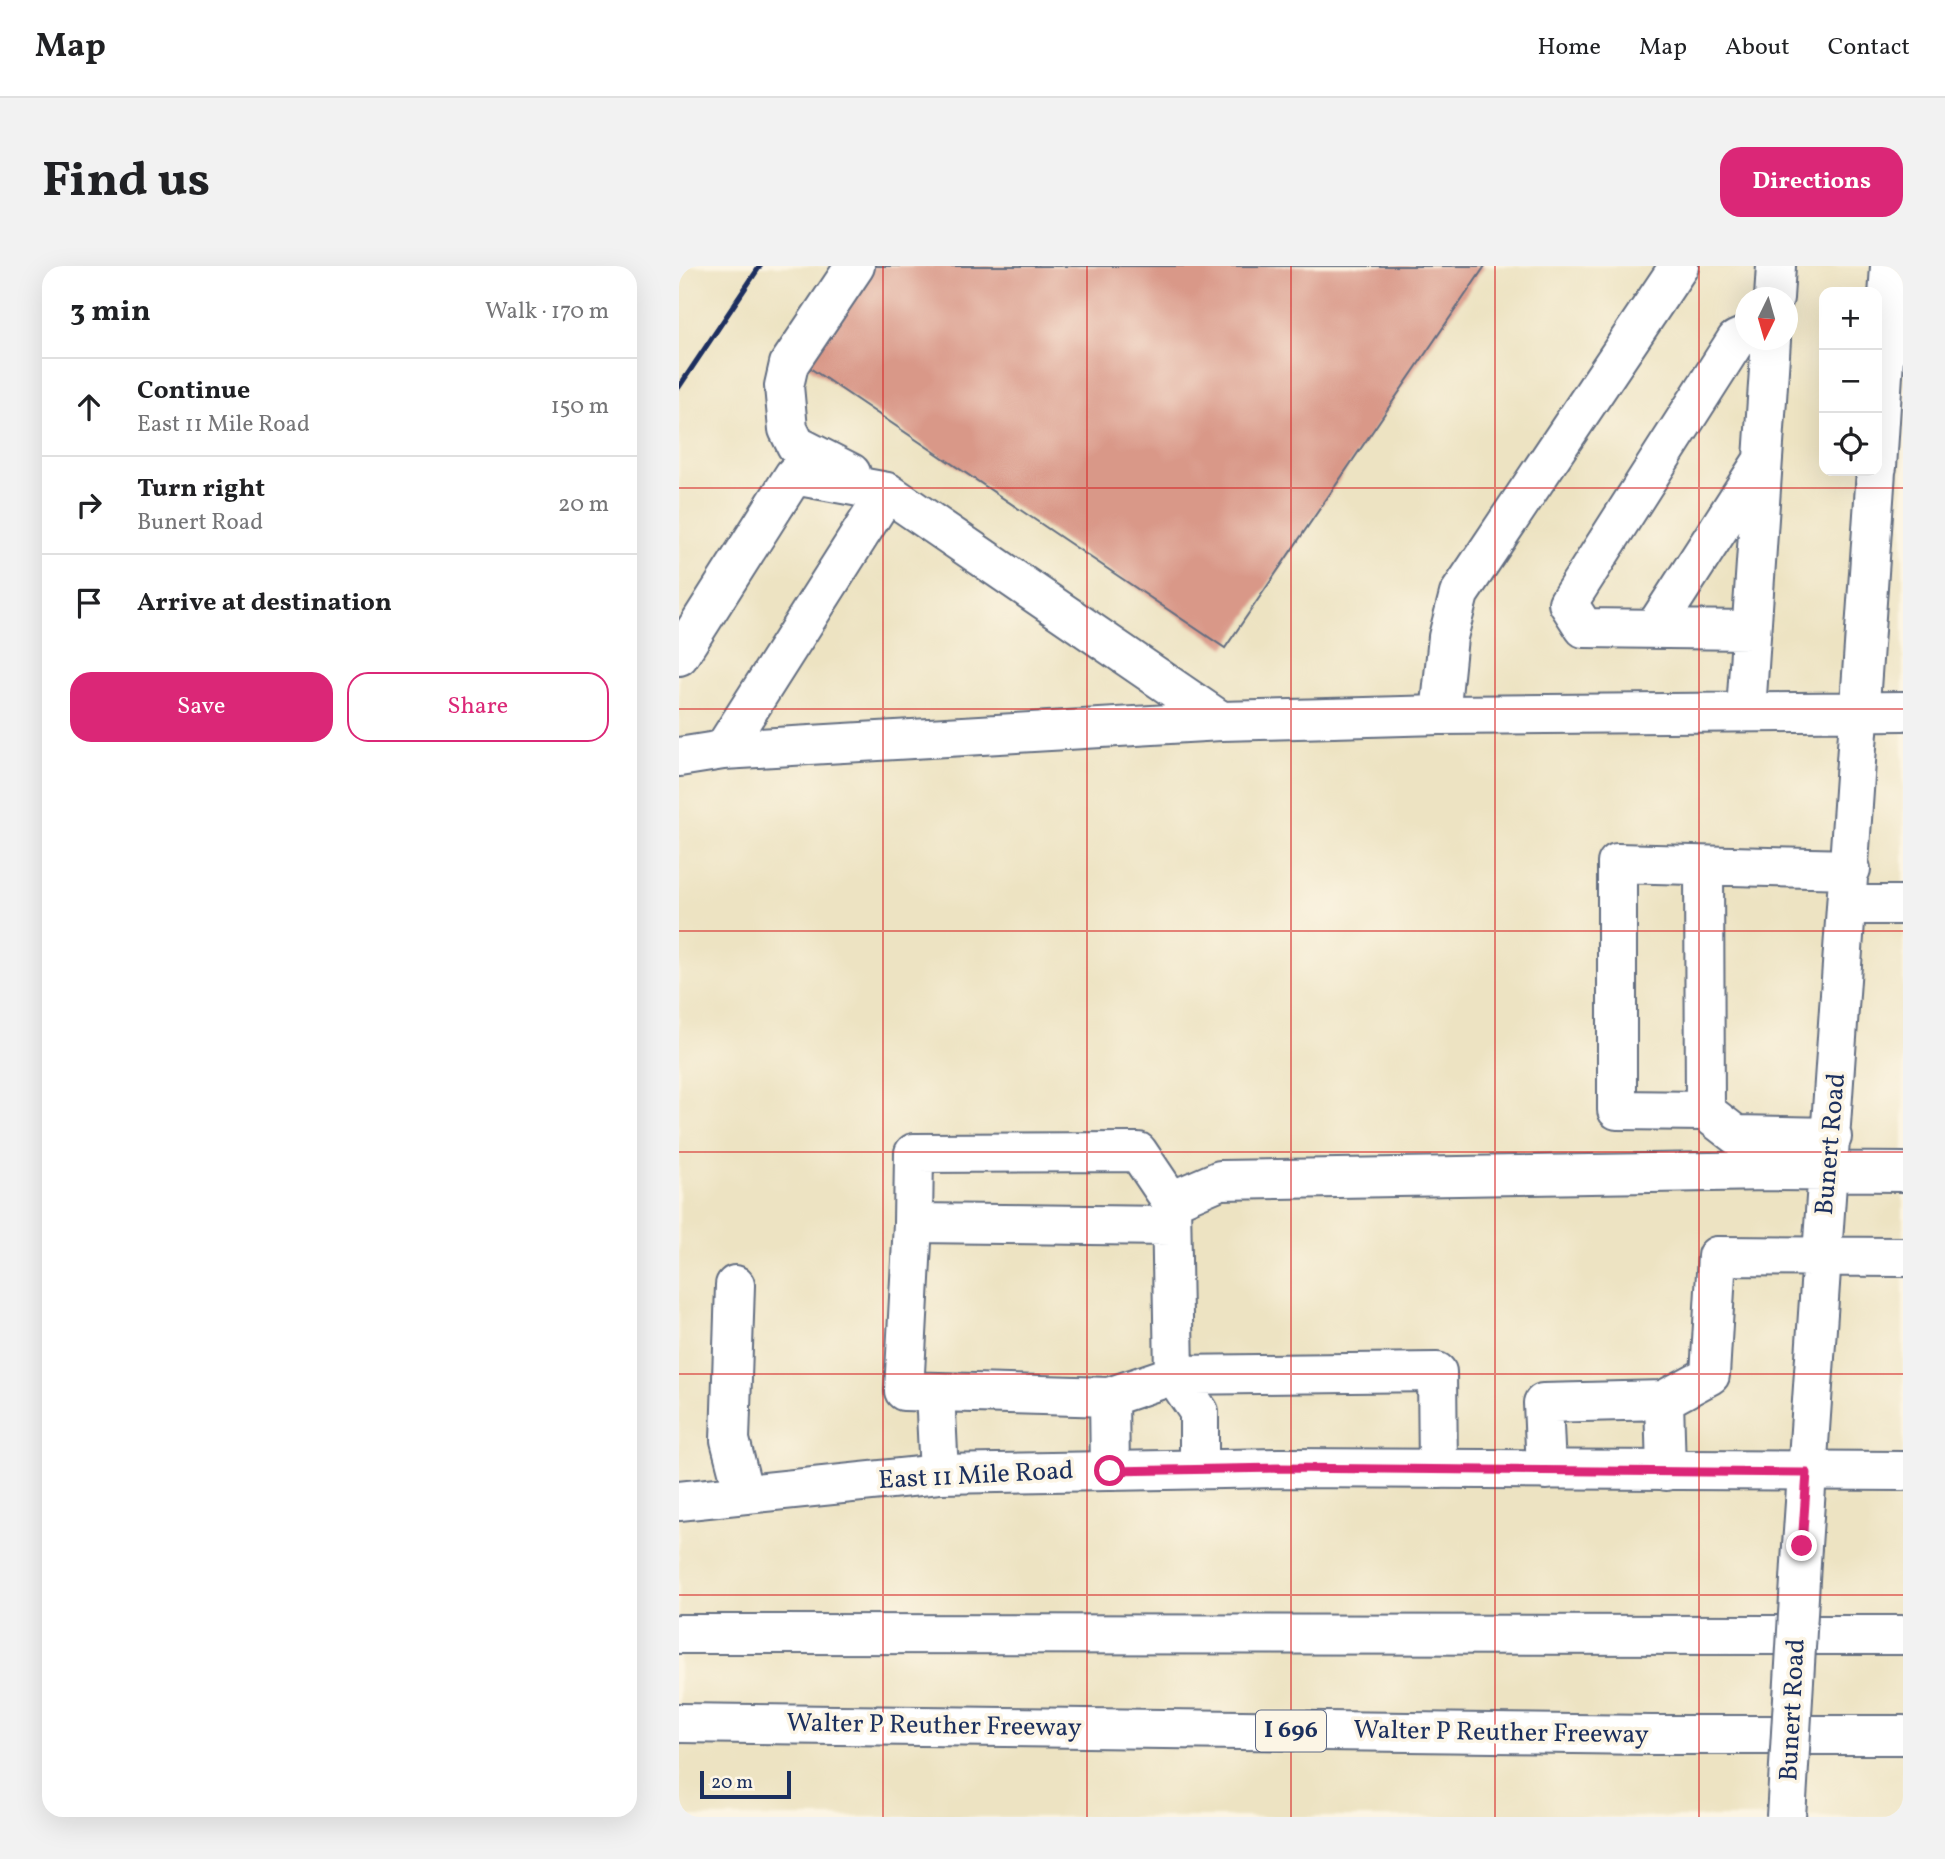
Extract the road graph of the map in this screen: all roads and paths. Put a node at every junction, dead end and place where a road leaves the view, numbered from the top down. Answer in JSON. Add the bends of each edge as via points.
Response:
{"nodes":[{"id":1,"x":855,"y":266,"type":"edge"},
{"id":2,"x":1679,"y":266,"type":"edge"},
{"id":3,"x":1776,"y":266,"type":"edge"},
{"id":4,"x":1882,"y":266,"type":"edge"},
{"id":5,"x":1890,"y":266,"type":"edge"},
{"id":6,"x":1775,"y":287,"type":"edge"},
{"id":7,"x":1894,"y":321,"type":"edge"},
{"id":8,"x":1735,"y":342,"type":"edge"},
{"id":9,"x":1770,"y":350,"type":"edge"},
{"id":10,"x":1882,"y":425,"type":"edge"},
{"id":11,"x":1763,"y":461,"type":"junction"},
{"id":12,"x":1877,"y":476,"type":"edge"},
{"id":13,"x":887,"y":492,"type":"junction"},
{"id":14,"x":1654,"y":629,"type":"junction"},
{"id":15,"x":1751,"y":630,"type":"junction"},
{"id":16,"x":679,"y":656,"type":"edge"},
{"id":17,"x":1746,"y":711,"type":"junction"},
{"id":18,"x":1861,"y":711,"type":"junction"},
{"id":19,"x":1903,"y":711,"type":"edge"},
{"id":20,"x":1440,"y":715,"type":"junction"},
{"id":21,"x":1221,"y":721,"type":"junction"},
{"id":22,"x":723,"y":750,"type":"junction"},
{"id":23,"x":679,"y":757,"type":"edge"},
{"id":24,"x":1704,"y":866,"type":"junction"},
{"id":25,"x":1850,"y":887,"type":"junction"},
{"id":26,"x":1903,"y":905,"type":"edge"},
{"id":27,"x":1705,"y":1111,"type":"junction"},
{"id":28,"x":1830,"y":1154,"type":"junction"},
{"id":29,"x":1903,"y":1172,"type":"edge"},
{"id":30,"x":1171,"y":1214,"type":"junction"},
{"id":31,"x":912,"y":1223,"type":"junction"},
{"id":32,"x":1821,"y":1255,"type":"junction"},
{"id":33,"x":1903,"y":1257,"type":"edge"},
{"id":34,"x":734,"y":1285,"type":"dead end"},
{"id":35,"x":1174,"y":1375,"type":"junction"},
{"id":36,"x":935,"y":1392,"type":"junction"},
{"id":37,"x":1109,"y":1397,"type":"junction"},
{"id":38,"x":1664,"y":1400,"type":"junction"},
{"id":39,"x":1199,"y":1469,"type":"junction"},
{"id":40,"x":1438,"y":1469,"type":"junction"},
{"id":41,"x":1546,"y":1470,"type":"junction"},
{"id":42,"x":1110,"y":1471,"type":"junction"},
{"id":43,"x":1666,"y":1471,"type":"junction"},
{"id":44,"x":1903,"y":1471,"type":"edge"},
{"id":45,"x":1807,"y":1473,"type":"junction"},
{"id":46,"x":939,"y":1474,"type":"junction"},
{"id":47,"x":744,"y":1494,"type":"junction"},
{"id":48,"x":679,"y":1502,"type":"edge"},
{"id":49,"x":679,"y":1633,"type":"edge"},
{"id":50,"x":1903,"y":1635,"type":"edge"},
{"id":51,"x":679,"y":1723,"type":"edge"},
{"id":52,"x":1903,"y":1735,"type":"edge"},
{"id":53,"x":1786,"y":1817,"type":"edge"}],
"edges":[{"from":1,"to":13,"type":"main road","via":[[789,364],[784,386],[787,429],[796,445]]},
{"from":2,"to":20,"type":"main road","via":[[1459,594],[1448,637]]},
{"from":3,"to":6,"type":"main road"},
{"from":4,"to":5,"type":"main road"},
{"from":5,"to":7,"type":"main road","name":"Bunert Road"},
{"from":7,"to":10,"type":"main road","name":"Bunert Road"},
{"from":8,"to":14,"type":"main road","via":[[1568,603],[1584,628]]},
{"from":9,"to":11,"type":"main road"},
{"from":11,"to":14,"type":"main road"},
{"from":11,"to":15,"type":"main road"},
{"from":12,"to":18,"type":"main road","name":"Bunert Road"},
{"from":13,"to":16,"type":"main road","via":[[794,475]]},
{"from":13,"to":21,"type":"main road"},
{"from":13,"to":22,"type":"main road"},
{"from":14,"to":15,"type":"main road"},
{"from":15,"to":17,"type":"main road"},
{"from":17,"to":18,"type":"main road"},
{"from":17,"to":20,"type":"main road"},
{"from":18,"to":19,"type":"main road"},
{"from":18,"to":25,"type":"main road","name":"Bunert Road"},
{"from":20,"to":21,"type":"main road"},
{"from":21,"to":22,"type":"main road"},
{"from":22,"to":23,"type":"main road"},
{"from":24,"to":25,"type":"main road"},
{"from":24,"to":27,"type":"main road"},
{"from":24,"to":27,"type":"main road","via":[[1617,863],[1617,1110]]},
{"from":25,"to":26,"type":"main road"},
{"from":25,"to":28,"type":"main road","name":"Bunert Road"},
{"from":27,"to":28,"type":"main road","via":[[1736,1135]]},
{"from":28,"to":29,"type":"main road"},
{"from":28,"to":30,"type":"main road","via":[[1220,1180]]},
{"from":28,"to":32,"type":"main road","name":"Bunert Road"},
{"from":30,"to":31,"type":"main road"},
{"from":30,"to":31,"type":"main road","via":[[1138,1152],[914,1153]]},
{"from":30,"to":35,"type":"main road"},
{"from":31,"to":36,"type":"main road","via":[[904,1391]]},
{"from":32,"to":33,"type":"main road"},
{"from":32,"to":38,"type":"main road","via":[[1717,1256],[1710,1375]]},
{"from":32,"to":45,"type":"main road","name":"Bunert Road"},
{"from":34,"to":47,"type":"main road","via":[[730,1440]]},
{"from":35,"to":37,"type":"main road"},
{"from":35,"to":39,"type":"main road","via":[[1199,1412]]},
{"from":35,"to":40,"type":"main road","via":[[1437,1372]]},
{"from":36,"to":37,"type":"main road"},
{"from":36,"to":46,"type":"main road"},
{"from":37,"to":42,"type":"main road"},
{"from":38,"to":41,"type":"main road","via":[[1543,1403]]},
{"from":38,"to":43,"type":"main road"},
{"from":39,"to":40,"type":"main road","name":"East 11 Mile Road"},
{"from":39,"to":42,"type":"main road","name":"East 11 Mile Road"},
{"from":40,"to":41,"type":"main road","name":"East 11 Mile Road"},
{"from":41,"to":43,"type":"main road","name":"East 11 Mile Road"},
{"from":42,"to":46,"type":"main road","name":"East 11 Mile Road"},
{"from":43,"to":45,"type":"main road","name":"East 11 Mile Road"},
{"from":44,"to":45,"type":"main road","name":"East 11 Mile Road"},
{"from":45,"to":53,"type":"main road","name":"Bunert Road","bridge":true},
{"from":46,"to":47,"type":"main road","name":"East 11 Mile Road"},
{"from":47,"to":48,"type":"main road","name":"East 11 Mile Road"},
{"from":49,"to":50,"type":"main road"},
{"from":51,"to":52,"type":"main road","name":"Walter P Reuther Freeway","number":"I 696"}]}
